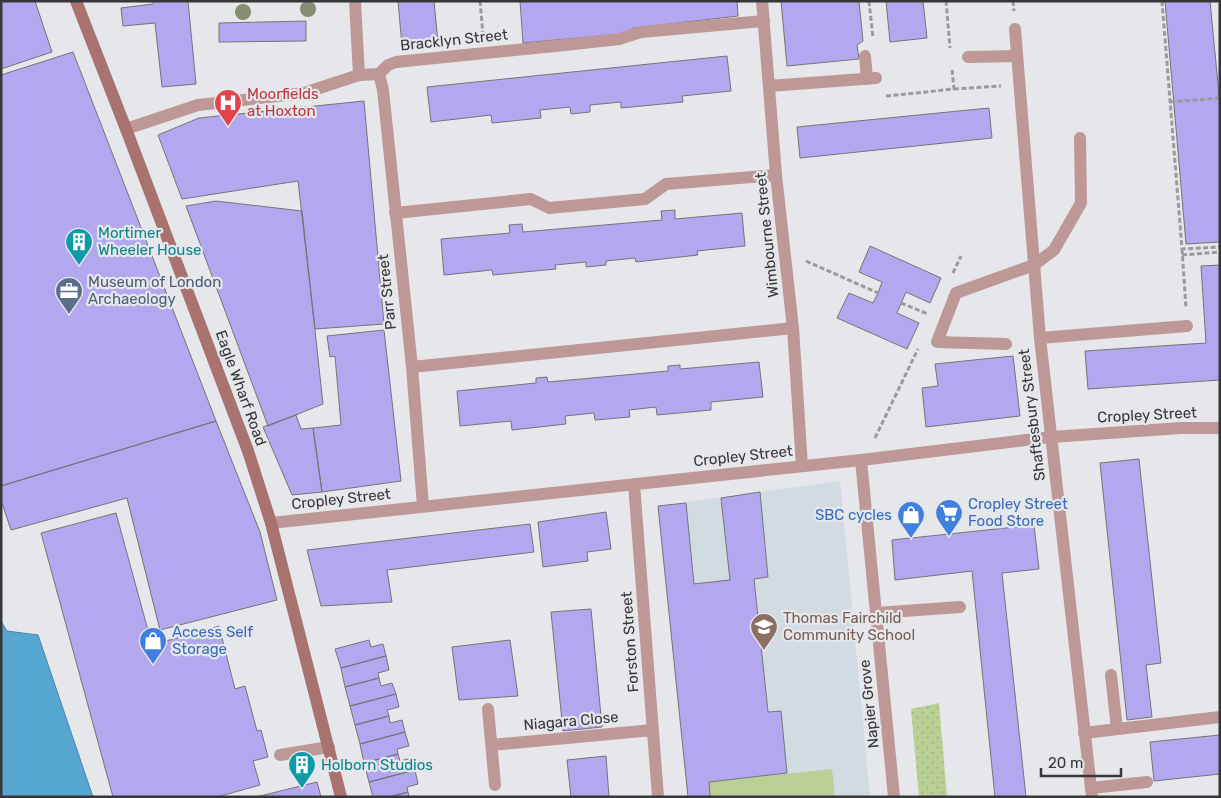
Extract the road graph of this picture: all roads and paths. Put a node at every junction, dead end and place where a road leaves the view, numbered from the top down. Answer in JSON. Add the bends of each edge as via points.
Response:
{"nodes":[{"id":1,"x":76,"y":1,"type":"edge"},
{"id":2,"x":355,"y":1,"type":"edge"},
{"id":3,"x":480,"y":1,"type":"edge"},
{"id":4,"x":762,"y":1,"type":"edge"},
{"id":5,"x":869,"y":1,"type":"edge"},
{"id":6,"x":946,"y":1,"type":"edge"},
{"id":7,"x":1163,"y":2,"type":"edge"},
{"id":8,"x":764,"y":21,"type":"junction"},
{"id":9,"x":1015,"y":29,"type":"dead end"},
{"id":10,"x":950,"y":50,"type":"dead end"},
{"id":11,"x":484,"y":53,"type":"junction"},
{"id":12,"x":865,"y":56,"type":"joint"},
{"id":13,"x":1017,"y":56,"type":"junction"},
{"id":14,"x":968,"y":57,"type":"dead end"},
{"id":15,"x":951,"y":60,"type":"dead end"},
{"id":16,"x":379,"y":74,"type":"junction"},
{"id":17,"x":359,"y":75,"type":"junction"},
{"id":18,"x":871,"y":78,"type":"junction"},
{"id":19,"x":1020,"y":85,"type":"junction"},
{"id":20,"x":769,"y":86,"type":"junction"},
{"id":21,"x":954,"y":90,"type":"junction"},
{"id":22,"x":1220,"y":98,"type":"edge"},
{"id":23,"x":1170,"y":102,"type":"junction"},
{"id":24,"x":126,"y":129,"type":"junction"},
{"id":25,"x":1080,"y":138,"type":"dead end"},
{"id":26,"x":776,"y":175,"type":"junction"},
{"id":27,"x":394,"y":212,"type":"junction"},
{"id":28,"x":1220,"y":247,"type":"edge"},
{"id":29,"x":1182,"y":248,"type":"junction"},
{"id":30,"x":785,"y":251,"type":"junction"},
{"id":31,"x":1220,"y":252,"type":"edge"},
{"id":32,"x":1182,"y":255,"type":"junction"},
{"id":33,"x":961,"y":256,"type":"dead end"},
{"id":34,"x":1034,"y":265,"type":"junction"},
{"id":35,"x":953,"y":273,"type":"dead end"},
{"id":36,"x":878,"y":293,"type":"dead end"},
{"id":37,"x":901,"y":303,"type":"dead end"},
{"id":38,"x":945,"y":322,"type":"junction"},
{"id":39,"x":1187,"y":326,"type":"joint"},
{"id":40,"x":793,"y":328,"type":"junction"},
{"id":41,"x":1040,"y":338,"type":"junction"},
{"id":42,"x":1006,"y":344,"type":"dead end"},
{"id":43,"x":919,"y":346,"type":"dead end"},
{"id":44,"x":412,"y":367,"type":"junction"},
{"id":45,"x":1220,"y":428,"type":"edge"},
{"id":46,"x":1051,"y":437,"type":"junction"},
{"id":47,"x":863,"y":460,"type":"junction"},
{"id":48,"x":802,"y":466,"type":"junction"},
{"id":49,"x":634,"y":484,"type":"junction"},
{"id":50,"x":423,"y":506,"type":"junction"},
{"id":51,"x":271,"y":523,"type":"junction"},
{"id":52,"x":960,"y":607,"type":"dead end"},
{"id":53,"x":876,"y":614,"type":"junction"},
{"id":54,"x":1112,"y":674,"type":"dead end"},
{"id":55,"x":488,"y":709,"type":"dead end"},
{"id":56,"x":1220,"y":717,"type":"edge"},
{"id":57,"x":653,"y":730,"type":"junction"},
{"id":58,"x":1117,"y":730,"type":"junction"},
{"id":59,"x":1084,"y":732,"type":"junction"},
{"id":60,"x":492,"y":745,"type":"junction"},
{"id":61,"x":329,"y":747,"type":"junction"},
{"id":62,"x":280,"y":755,"type":"dead end"},
{"id":63,"x":1147,"y":782,"type":"dead end"},
{"id":64,"x":495,"y":785,"type":"dead end"},
{"id":65,"x":1092,"y":792,"type":"edge"},
{"id":66,"x":341,"y":797,"type":"edge"},
{"id":67,"x":658,"y":797,"type":"edge"},
{"id":68,"x":894,"y":797,"type":"edge"}],
"edges":[{"from":1,"to":24,"type":"main road","name":"Eagle Wharf Road"},
{"from":2,"to":17,"type":"street"},
{"from":3,"to":11,"type":"path"},
{"from":4,"to":8,"type":"street","name":"Wimbourne Street"},
{"from":5,"to":12,"type":"path","via":[[874,47]]},
{"from":6,"to":10,"type":"path"},
{"from":7,"to":23,"type":"path"},
{"from":8,"to":11,"type":"street","name":"Bracklyn Street","via":[[640,32],[619,39]]},
{"from":8,"to":20,"type":"street","name":"Wimbourne Street"},
{"from":9,"to":13,"type":"street","name":"Shaftesbury Street"},
{"from":11,"to":16,"type":"street","name":"Bracklyn Street","via":[[396,62]]},
{"from":12,"to":18,"type":"street"},
{"from":13,"to":14,"type":"street"},
{"from":13,"to":19,"type":"street","name":"Shaftesbury Street"},
{"from":15,"to":21,"type":"path"},
{"from":16,"to":17,"type":"street","name":"Bracklyn Street"},
{"from":16,"to":27,"type":"street","name":"Parr Street"},
{"from":17,"to":24,"type":"street","name":"Bracklyn Street","via":[[304,93],[198,105]]},
{"from":18,"to":20,"type":"street"},
{"from":18,"to":21,"type":"path","via":[[869,97]]},
{"from":19,"to":21,"type":"path"},
{"from":19,"to":34,"type":"street","name":"Shaftesbury Street"},
{"from":20,"to":26,"type":"street","name":"Wimbourne Street"},
{"from":22,"to":23,"type":"path"},
{"from":23,"to":29,"type":"path","via":[[1181,205]]},
{"from":24,"to":51,"type":"main road","name":"Eagle Wharf Road","via":[[248,451]]},
{"from":25,"to":34,"type":"street","via":[[1081,203],[1054,250]]},
{"from":26,"to":27,"type":"street","via":[[666,184],[645,199],[627,201],[549,208],[531,199]]},
{"from":26,"to":30,"type":"street","name":"Wimbourne Street"},
{"from":27,"to":44,"type":"street","name":"Parr Street"},
{"from":28,"to":29,"type":"path"},
{"from":29,"to":32,"type":"path"},
{"from":30,"to":36,"type":"path"},
{"from":30,"to":40,"type":"street","name":"Wimbourne Street"},
{"from":31,"to":32,"type":"path"},
{"from":32,"to":39,"type":"path"},
{"from":33,"to":35,"type":"path"},
{"from":34,"to":38,"type":"street","via":[[956,293]]},
{"from":34,"to":41,"type":"street","name":"Shaftesbury Street"},
{"from":37,"to":38,"type":"path"},
{"from":38,"to":42,"type":"street","via":[[937,342]]},
{"from":39,"to":41,"type":"street"},
{"from":40,"to":44,"type":"street"},
{"from":40,"to":48,"type":"street","name":"Wimbourne Street"},
{"from":41,"to":46,"type":"street","name":"Shaftesbury Street"},
{"from":43,"to":47,"type":"path"},
{"from":44,"to":50,"type":"street","name":"Parr Street"},
{"from":45,"to":46,"type":"street","name":"Cropley Street"},
{"from":46,"to":47,"type":"street","name":"Cropley Street"},
{"from":46,"to":59,"type":"street","name":"Shaftesbury Street"},
{"from":47,"to":48,"type":"street","name":"Cropley Street"},
{"from":47,"to":53,"type":"street","name":"Napier Grove"},
{"from":48,"to":49,"type":"street","name":"Cropley Street"},
{"from":49,"to":50,"type":"street","name":"Cropley Street"},
{"from":49,"to":57,"type":"street","name":"Forston Street"},
{"from":50,"to":51,"type":"street","name":"Cropley Street"},
{"from":51,"to":61,"type":"main road","name":"Eagle Wharf Road"},
{"from":52,"to":53,"type":"street"},
{"from":53,"to":68,"type":"street","name":"Napier Grove"},
{"from":54,"to":58,"type":"street"},
{"from":55,"to":60,"type":"street"},
{"from":56,"to":58,"type":"street"},
{"from":57,"to":60,"type":"street","name":"Niagara Close"},
{"from":57,"to":67,"type":"street","name":"Forston Street"},
{"from":58,"to":59,"type":"street"},
{"from":59,"to":65,"type":"street","name":"Shaftesbury Street"},
{"from":60,"to":64,"type":"street"},
{"from":61,"to":62,"type":"street"},
{"from":61,"to":66,"type":"main road","name":"Eagle Wharf Road"},
{"from":63,"to":65,"type":"street"}]}
